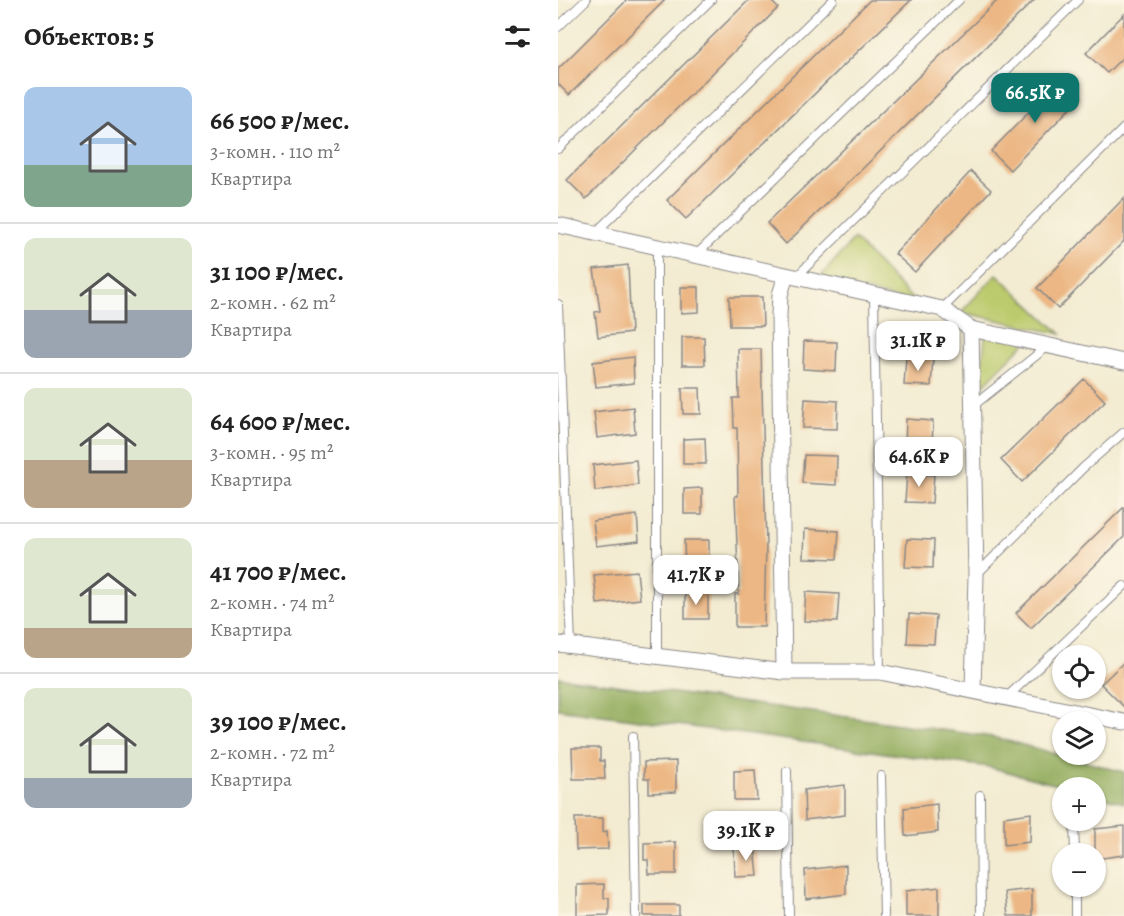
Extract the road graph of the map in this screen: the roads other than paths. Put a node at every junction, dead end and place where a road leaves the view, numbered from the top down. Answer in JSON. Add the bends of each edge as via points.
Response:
{"nodes":[{"id":1,"x":586,"y":0,"type":"edge"},
{"id":2,"x":711,"y":0,"type":"edge"},
{"id":3,"x":833,"y":0,"type":"edge"},
{"id":4,"x":959,"y":0,"type":"edge"},
{"id":5,"x":1078,"y":0,"type":"edge"},
{"id":6,"x":558,"y":27,"type":"edge"},
{"id":7,"x":1124,"y":128,"type":"edge"},
{"id":8,"x":558,"y":149,"type":"edge"},
{"id":9,"x":558,"y":225,"type":"edge"},
{"id":10,"x":595,"y":234,"type":"junction"},
{"id":11,"x":657,"y":247,"type":"junction"},
{"id":12,"x":696,"y":255,"type":"junction"},
{"id":13,"x":791,"y":276,"type":"junction"},
{"id":14,"x":874,"y":294,"type":"junction"},
{"id":15,"x":558,"y":304,"type":"edge"},
{"id":16,"x":942,"y":309,"type":"junction"},
{"id":17,"x":971,"y":329,"type":"junction"},
{"id":18,"x":1048,"y":345,"type":"junction"},
{"id":19,"x":1124,"y":362,"type":"edge"},
{"id":20,"x":974,"y":405,"type":"junction"},
{"id":21,"x":1124,"y":432,"type":"edge"},
{"id":22,"x":976,"y":575,"type":"junction"},
{"id":23,"x":1124,"y":586,"type":"edge"},
{"id":24,"x":564,"y":644,"type":"edge"},
{"id":25,"x":657,"y":656,"type":"junction"},
{"id":26,"x":784,"y":672,"type":"junction"},
{"id":27,"x":880,"y":672,"type":"junction"},
{"id":28,"x":974,"y":691,"type":"junction"},
{"id":29,"x":1007,"y":697,"type":"junction"},
{"id":30,"x":1124,"y":722,"type":"edge"},
{"id":31,"x":633,"y":736,"type":"dead end"},
{"id":32,"x":788,"y":771,"type":"dead end"},
{"id":33,"x":881,"y":776,"type":"dead end"},
{"id":34,"x":980,"y":795,"type":"dead end"},
{"id":35,"x":1075,"y":897,"type":"edge"},
{"id":36,"x":636,"y":916,"type":"edge"},
{"id":37,"x":789,"y":916,"type":"edge"},
{"id":38,"x":884,"y":916,"type":"edge"},
{"id":39,"x":981,"y":916,"type":"edge"},
{"id":40,"x":1075,"y":916,"type":"edge"}],
"edges":[{"from":1,"to":6,"type":"lane"},
{"from":2,"to":8,"type":"lane"},
{"from":3,"to":10,"type":"lane"},
{"from":4,"to":12,"type":"lane"},
{"from":5,"to":13,"type":"lane"},
{"from":7,"to":16,"type":"lane"},
{"from":9,"to":10,"type":"street"},
{"from":10,"to":11,"type":"street"},
{"from":11,"to":12,"type":"street"},
{"from":11,"to":25,"type":"lane"},
{"from":12,"to":13,"type":"street"},
{"from":13,"to":14,"type":"street"},
{"from":13,"to":26,"type":"street","via":[[780,295],[779,315]]},
{"from":14,"to":16,"type":"street"},
{"from":14,"to":27,"type":"lane"},
{"from":15,"to":24,"type":"lane"},
{"from":16,"to":17,"type":"street"},
{"from":17,"to":18,"type":"street"},
{"from":17,"to":20,"type":"street"},
{"from":18,"to":19,"type":"street"},
{"from":18,"to":20,"type":"lane"},
{"from":20,"to":22,"type":"street"},
{"from":21,"to":22,"type":"lane"},
{"from":22,"to":28,"type":"street"},
{"from":23,"to":29,"type":"lane"},
{"from":24,"to":25,"type":"street"},
{"from":25,"to":26,"type":"street"},
{"from":26,"to":27,"type":"street"},
{"from":27,"to":28,"type":"street"},
{"from":28,"to":29,"type":"street"},
{"from":29,"to":30,"type":"street"},
{"from":31,"to":36,"type":"lane"},
{"from":32,"to":37,"type":"lane"},
{"from":33,"to":38,"type":"lane"},
{"from":34,"to":39,"type":"lane"},
{"from":35,"to":40,"type":"lane"}]}
